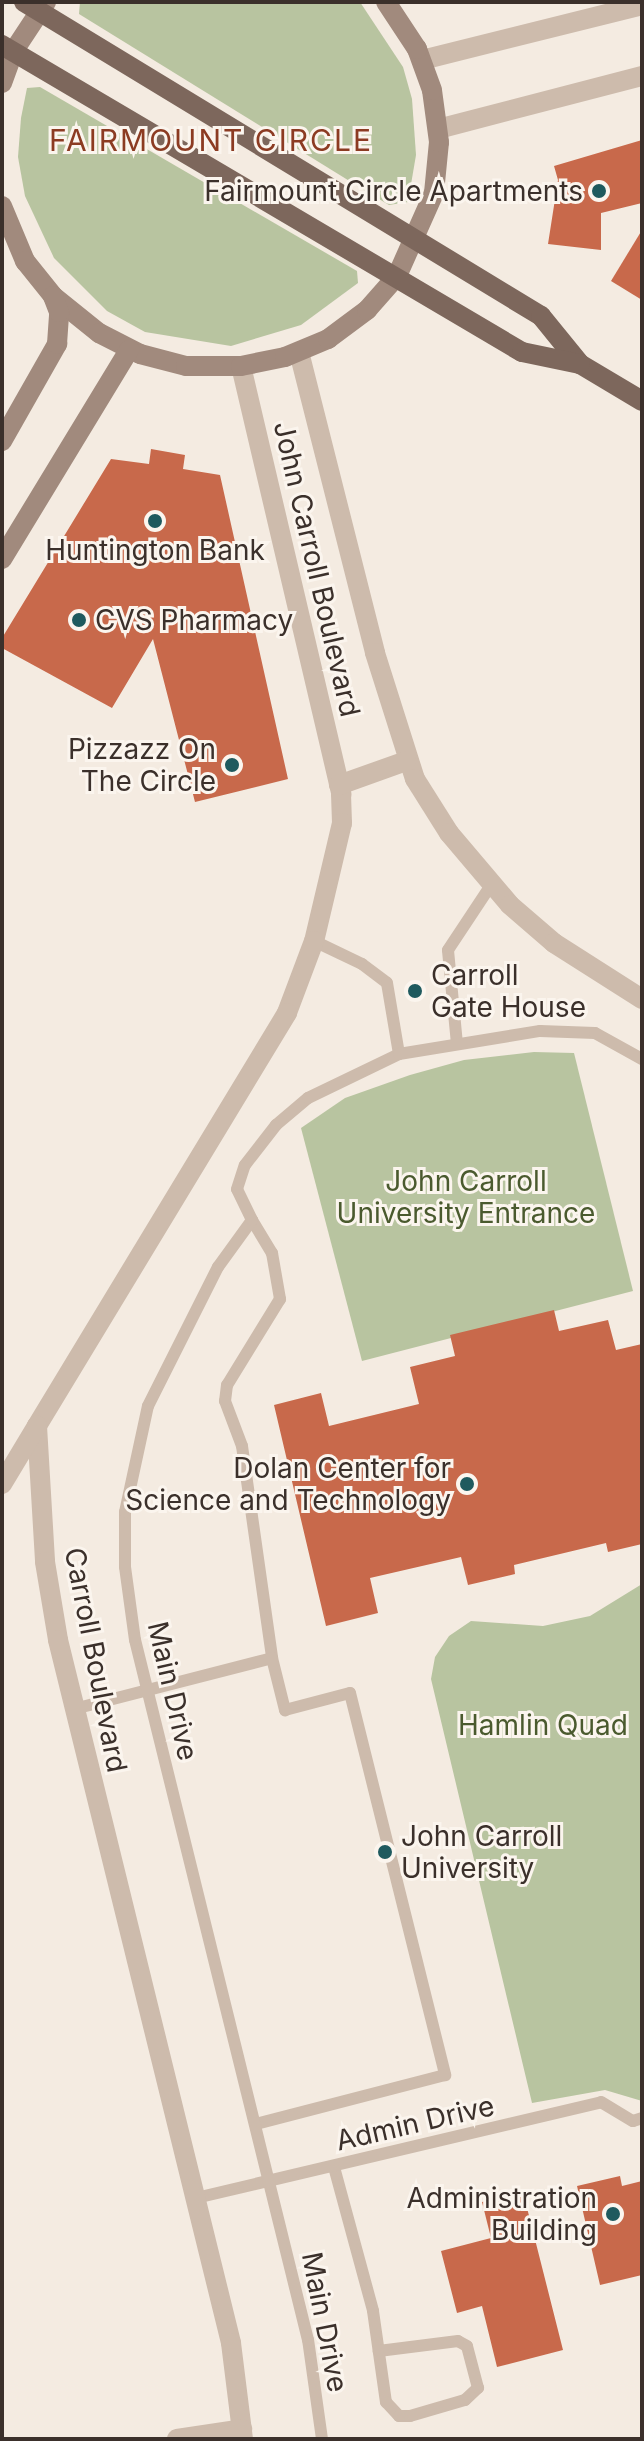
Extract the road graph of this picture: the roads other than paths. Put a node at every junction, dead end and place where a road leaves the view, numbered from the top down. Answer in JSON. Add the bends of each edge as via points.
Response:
{"nodes":[{"id":1,"x":386,"y":2,"type":"edge"},
{"id":2,"x":36,"y":5,"type":"edge"},
{"id":3,"x":642,"y":5,"type":"edge"},
{"id":4,"x":8,"y":49,"type":"edge"},
{"id":5,"x":422,"y":60,"type":"junction"},
{"id":6,"x":642,"y":76,"type":"edge"},
{"id":7,"x":2,"y":83,"type":"edge"},
{"id":8,"x":438,"y":129,"type":"junction"},
{"id":9,"x":2,"y":206,"type":"edge"},
{"id":10,"x":7,"y":235,"type":"edge"},
{"id":11,"x":417,"y":239,"type":"junction"},
{"id":12,"x":397,"y":276,"type":"junction"},
{"id":13,"x":53,"y":296,"type":"junction"},
{"id":14,"x":129,"y":350,"type":"junction"},
{"id":15,"x":299,"y":352,"type":"junction"},
{"id":16,"x":580,"y":364,"type":"junction"},
{"id":17,"x":241,"y":366,"type":"junction"},
{"id":18,"x":642,"y":401,"type":"edge"},
{"id":19,"x":2,"y":441,"type":"edge"},
{"id":20,"x":2,"y":559,"type":"edge"},
{"id":21,"x":406,"y":761,"type":"junction"},
{"id":22,"x":339,"y":785,"type":"junction"},
{"id":23,"x":491,"y":885,"type":"junction"},
{"id":24,"x":314,"y":941,"type":"junction"},
{"id":25,"x":642,"y":999,"type":"edge"},
{"id":26,"x":457,"y":1044,"type":"junction"},
{"id":27,"x":399,"y":1054,"type":"junction"},
{"id":28,"x":642,"y":1059,"type":"edge"},
{"id":29,"x":252,"y":1220,"type":"junction"},
{"id":30,"x":37,"y":1426,"type":"junction"},
{"id":31,"x":2,"y":1484,"type":"edge"},
{"id":32,"x":272,"y":1658,"type":"junction"},
{"id":33,"x":147,"y":1690,"type":"junction"},
{"id":34,"x":74,"y":1709,"type":"junction"},
{"id":35,"x":642,"y":2118,"type":"edge"},
{"id":36,"x":255,"y":2124,"type":"junction"},
{"id":37,"x":334,"y":2167,"type":"junction"},
{"id":38,"x":270,"y":2182,"type":"junction"},
{"id":39,"x":196,"y":2198,"type":"junction"},
{"id":40,"x":379,"y":2351,"type":"junction"},
{"id":41,"x":242,"y":2434,"type":"edge"},
{"id":42,"x":177,"y":2439,"type":"edge"},
{"id":43,"x":322,"y":2439,"type":"edge"}],
"edges":[{"from":1,"to":5,"type":"main road"},
{"from":2,"to":4,"type":"main road"},
{"from":2,"to":11,"type":"main road"},
{"from":3,"to":5,"type":"street"},
{"from":4,"to":7,"type":"main road"},
{"from":4,"to":12,"type":"main road"},
{"from":5,"to":8,"type":"main road"},
{"from":6,"to":8,"type":"street"},
{"from":8,"to":11,"type":"main road","via":[[434,193]]},
{"from":9,"to":10,"type":"main road"},
{"from":10,"to":13,"type":"main road"},
{"from":11,"to":12,"type":"main road"},
{"from":11,"to":16,"type":"main road","via":[[541,316]]},
{"from":12,"to":15,"type":"main road","via":[[356,319]]},
{"from":12,"to":16,"type":"main road","via":[[522,352]]},
{"from":13,"to":14,"type":"main road","via":[[86,325]]},
{"from":13,"to":19,"type":"main road","via":[[59,312],[57,344]]},
{"from":14,"to":17,"type":"main road","via":[[186,366]]},
{"from":14,"to":20,"type":"main road"},
{"from":15,"to":17,"type":"main road"},
{"from":15,"to":21,"type":"street","name":"John Carroll Boulevard"},
{"from":16,"to":18,"type":"main road"},
{"from":17,"to":22,"type":"street","name":"John Carroll Boulevard"},
{"from":21,"to":22,"type":"street"},
{"from":21,"to":23,"type":"street","name":"John Carroll Boulevard","via":[[449,833]]},
{"from":22,"to":24,"type":"street","via":[[343,816]]},
{"from":23,"to":25,"type":"street","name":"John Carroll Boulevard","via":[[554,943]]},
{"from":23,"to":26,"type":"lane","via":[[448,950]]},
{"from":24,"to":27,"type":"lane","via":[[362,964],[387,983]]},
{"from":24,"to":30,"type":"street","via":[[276,1034]]},
{"from":26,"to":27,"type":"lane"},
{"from":26,"to":28,"type":"lane","via":[[540,1031],[595,1033]]},
{"from":27,"to":29,"type":"lane","via":[[308,1098],[276,1125],[245,1165],[237,1189]]},
{"from":29,"to":32,"type":"lane","via":[[272,1253],[280,1299],[227,1385],[225,1401],[242,1446]]},
{"from":29,"to":33,"type":"lane","name":"Main Drive","via":[[218,1267],[155,1392],[135,1461],[125,1512],[125,1567]]},
{"from":30,"to":31,"type":"street"},
{"from":30,"to":34,"type":"street","name":"Carroll Boulevard","via":[[48,1585]]},
{"from":32,"to":33,"type":"lane"},
{"from":32,"to":36,"type":"lane","via":[[285,1710],[350,1693],[445,2075]]},
{"from":33,"to":34,"type":"lane"},
{"from":33,"to":36,"type":"lane","name":"Main Drive"},
{"from":34,"to":39,"type":"street","name":"Carroll Boulevard"},
{"from":35,"to":37,"type":"lane","name":"Admin Drive","via":[[633,2121],[601,2102]]},
{"from":36,"to":38,"type":"lane","name":"Main Drive"},
{"from":37,"to":38,"type":"lane","name":"Admin Drive"},
{"from":37,"to":40,"type":"lane"},
{"from":38,"to":39,"type":"lane","name":"Admin Drive"},
{"from":38,"to":43,"type":"lane","name":"Main Drive","via":[[308,2340]]},
{"from":39,"to":41,"type":"street","name":"Carroll Boulevard","via":[[231,2343]]},
{"from":40,"to":40,"type":"lane","via":[[386,2402],[399,2416],[465,2400],[478,2388],[467,2346],[458,2341]]},
{"from":41,"to":42,"type":"street"}]}
